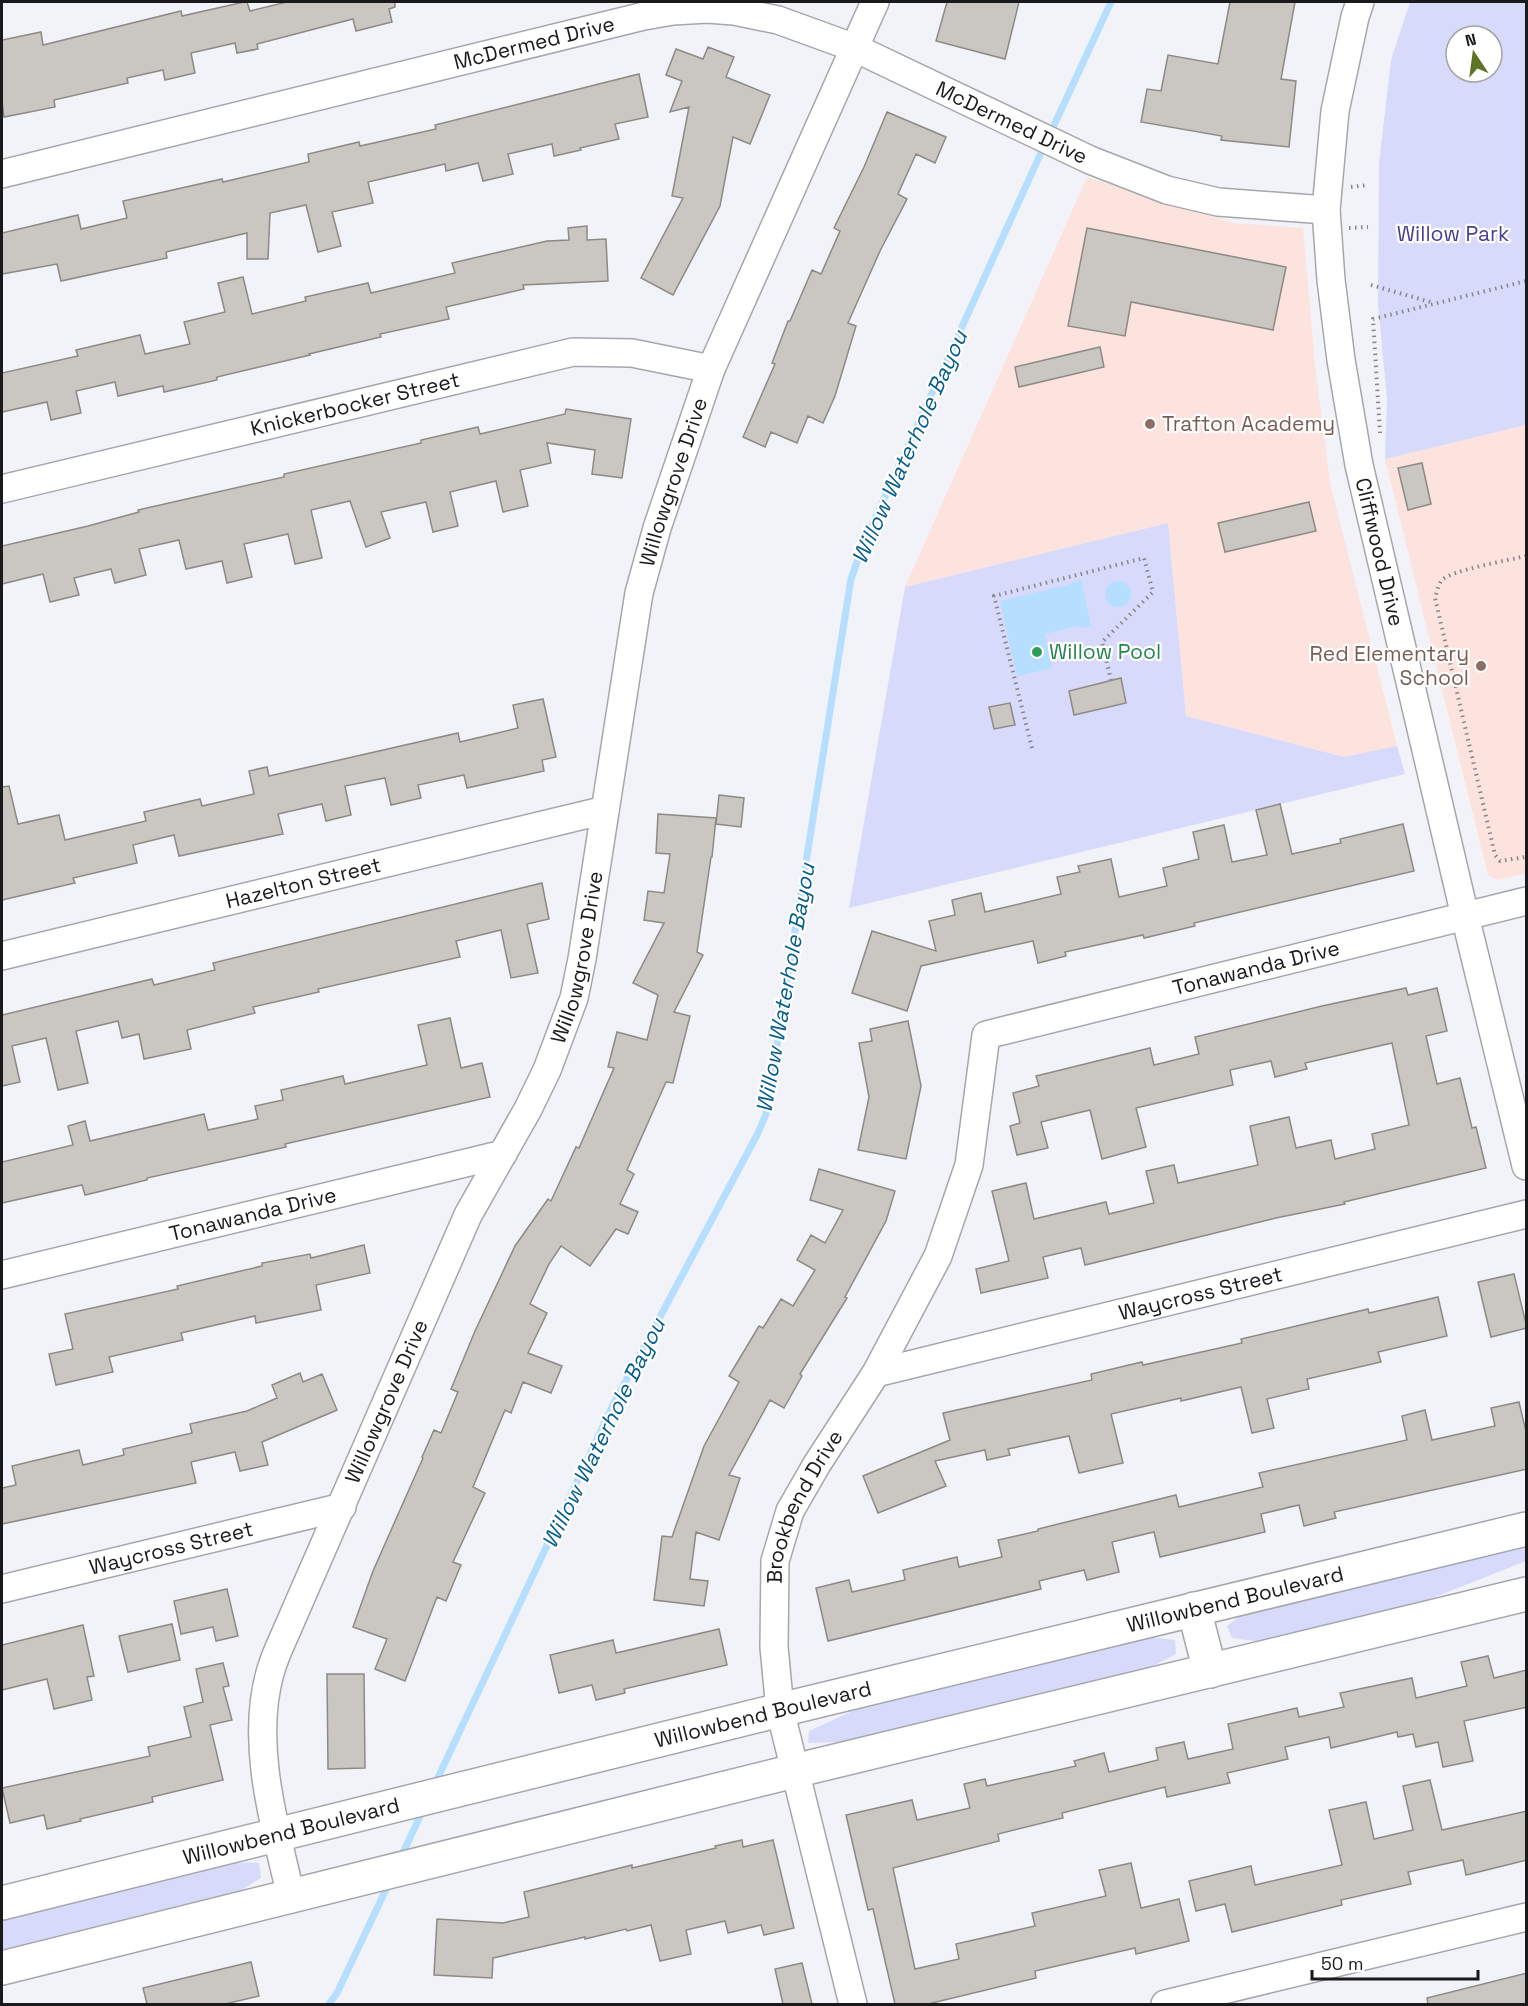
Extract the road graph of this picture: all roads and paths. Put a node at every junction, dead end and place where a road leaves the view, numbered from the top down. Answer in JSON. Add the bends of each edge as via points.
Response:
{"nodes":[{"id":1,"x":875,"y":2,"type":"edge"},
{"id":2,"x":1360,"y":2,"type":"edge"},
{"id":3,"x":855,"y":48,"type":"junction"},
{"id":4,"x":2,"y":174,"type":"edge"},
{"id":5,"x":1334,"y":219,"type":"junction"},
{"id":6,"x":1368,"y":227,"type":"dead end"},
{"id":7,"x":1527,"y":281,"type":"edge"},
{"id":8,"x":1371,"y":285,"type":"dead end"},
{"id":9,"x":1437,"y":304,"type":"junction"},
{"id":10,"x":711,"y":369,"type":"junction"},
{"id":11,"x":1380,"y":441,"type":"dead end"},
{"id":12,"x":2,"y":489,"type":"edge"},
{"id":13,"x":1527,"y":556,"type":"edge"},
{"id":14,"x":1112,"y":680,"type":"dead end"},
{"id":15,"x":1032,"y":748,"type":"dead end"},
{"id":16,"x":605,"y":810,"type":"junction"},
{"id":17,"x":1527,"y":857,"type":"edge"},
{"id":18,"x":1527,"y":901,"type":"edge"},
{"id":19,"x":1465,"y":916,"type":"junction"},
{"id":20,"x":2,"y":956,"type":"edge"},
{"id":21,"x":986,"y":1035,"type":"joint"},
{"id":22,"x":503,"y":1154,"type":"junction"},
{"id":23,"x":1527,"y":1166,"type":"edge"},
{"id":24,"x":1527,"y":1214,"type":"edge"},
{"id":25,"x":2,"y":1275,"type":"edge"},
{"id":26,"x":876,"y":1373,"type":"junction"},
{"id":27,"x":342,"y":1507,"type":"junction"},
{"id":28,"x":1527,"y":1529,"type":"edge"},
{"id":29,"x":1527,"y":1572,"type":"edge"},
{"id":30,"x":2,"y":1589,"type":"edge"},
{"id":31,"x":1527,"y":1594,"type":"edge"},
{"id":32,"x":1194,"y":1609,"type":"junction"},
{"id":33,"x":1420,"y":1620,"type":"junction"},
{"id":34,"x":1210,"y":1671,"type":"junction"},
{"id":35,"x":780,"y":1710,"type":"junction"},
{"id":36,"x":794,"y":1771,"type":"junction"},
{"id":37,"x":277,"y":1836,"type":"junction"},
{"id":38,"x":291,"y":1896,"type":"junction"},
{"id":39,"x":2,"y":1903,"type":"edge"},
{"id":40,"x":1527,"y":1917,"type":"edge"},
{"id":41,"x":2,"y":1968,"type":"edge"},
{"id":42,"x":853,"y":2004,"type":"edge"},
{"id":43,"x":1165,"y":2004,"type":"edge"}],
"edges":[{"from":1,"to":3,"type":"street","name":"Willowgrove Drive"},
{"from":2,"to":5,"type":"street","name":"Cliffwood Drive","via":[[1335,111]]},
{"from":3,"to":4,"type":"street","name":"McDermed Drive","via":[[778,20],[716,10],[673,11]]},
{"from":3,"to":5,"type":"street","name":"McDermed Drive","via":[[1090,160],[1167,190],[1218,202]]},
{"from":3,"to":10,"type":"street","name":"Willowgrove Drive"},
{"from":5,"to":6,"type":"path"},
{"from":5,"to":19,"type":"street","name":"Cliffwood Drive","via":[[1331,280],[1359,465]]},
{"from":7,"to":9,"type":"path"},
{"from":8,"to":9,"type":"path"},
{"from":9,"to":11,"type":"path","via":[[1373,319]]},
{"from":10,"to":12,"type":"street","name":"Knickerbocker Street","via":[[632,353],[573,352]]},
{"from":10,"to":16,"type":"street","name":"Willowgrove Drive","via":[[639,592]]},
{"from":13,"to":17,"type":"path","via":[[1455,573],[1443,579],[1435,598],[1495,855],[1500,861]]},
{"from":14,"to":15,"type":"path","via":[[1101,642],[1153,592],[1144,558],[994,596]]},
{"from":16,"to":20,"type":"street","name":"Hazelton Street"},
{"from":16,"to":22,"type":"street","name":"Willowgrove Drive","via":[[574,998],[547,1071]]},
{"from":18,"to":19,"type":"street","name":"Tonawanda Drive"},
{"from":19,"to":21,"type":"street","name":"Tonawanda Drive"},
{"from":19,"to":23,"type":"street","name":"Cliffwood Drive"},
{"from":21,"to":26,"type":"street","name":"Brookbend Drive","via":[[969,1165],[938,1256]]},
{"from":22,"to":25,"type":"street","name":"Tonawanda Drive"},
{"from":22,"to":27,"type":"street","name":"Willowgrove Drive","via":[[468,1215]]},
{"from":24,"to":26,"type":"street","name":"Waycross Street"},
{"from":26,"to":35,"type":"street","name":"Brookbend Drive","via":[[790,1511],[775,1561],[774,1647]]},
{"from":27,"to":30,"type":"street","name":"Waycross Street"},
{"from":27,"to":37,"type":"street","name":"Willowgrove Drive","via":[[269,1674],[263,1743]]},
{"from":28,"to":32,"type":"main road","name":"Willowbend Boulevard"},
{"from":29,"to":33,"type":"main road"},
{"from":31,"to":33,"type":"main road"},
{"from":32,"to":34,"type":"main road"},
{"from":32,"to":35,"type":"main road","name":"Willowbend Boulevard"},
{"from":33,"to":34,"type":"main road"},
{"from":34,"to":36,"type":"main road"},
{"from":35,"to":36,"type":"street","name":"Brookbend Drive"},
{"from":35,"to":37,"type":"main road","name":"Willowbend Boulevard"},
{"from":36,"to":38,"type":"main road"},
{"from":36,"to":42,"type":"street","name":"Brookbend Drive"},
{"from":37,"to":38,"type":"street","name":"Willowgrove Drive"},
{"from":37,"to":39,"type":"main road","name":"Willowbend Boulevard"},
{"from":38,"to":41,"type":"main road"},
{"from":40,"to":43,"type":"street"}]}
